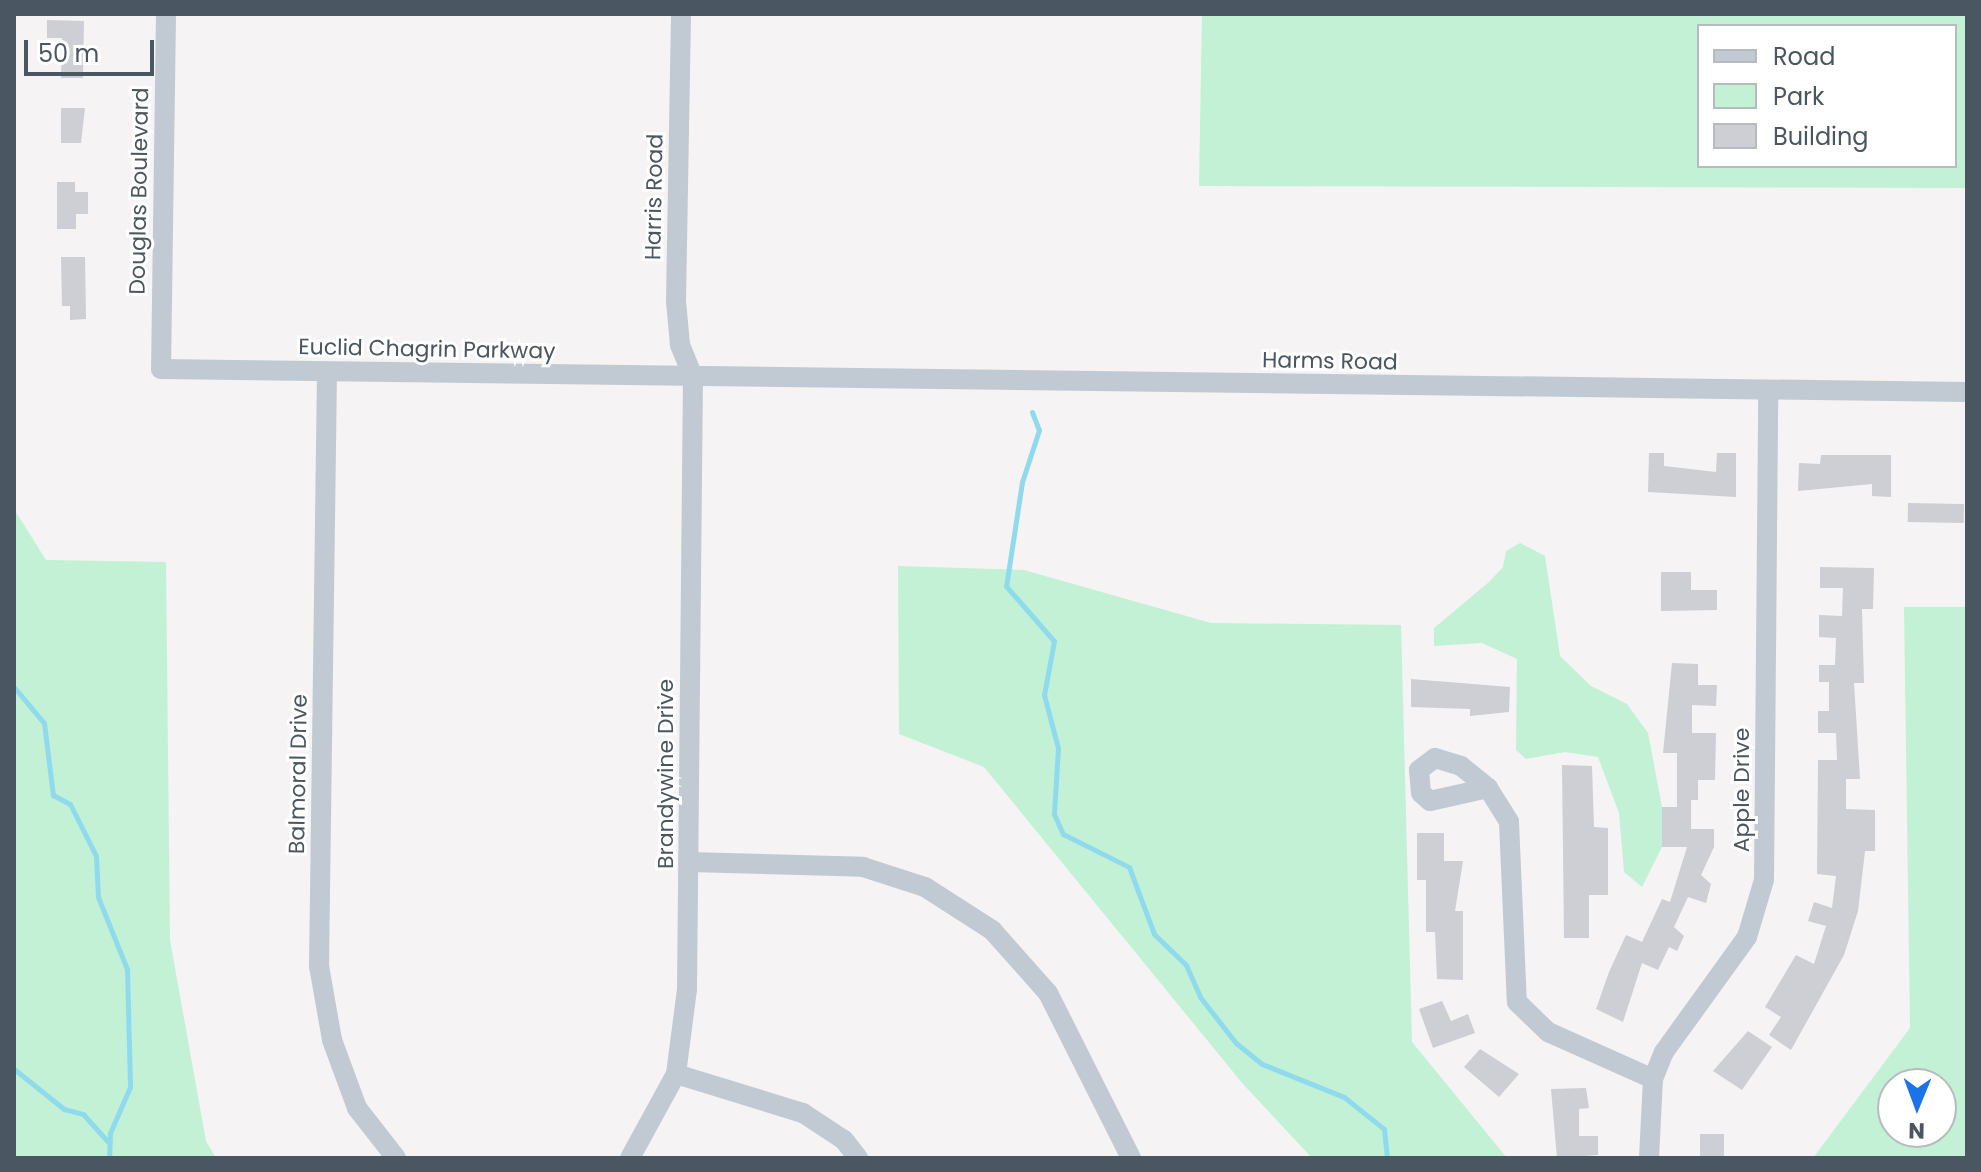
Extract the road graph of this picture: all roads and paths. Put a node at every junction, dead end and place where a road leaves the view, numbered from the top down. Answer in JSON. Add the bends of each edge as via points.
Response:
{"nodes":[{"id":1,"x":166,"y":14,"type":"edge"},
{"id":2,"x":681,"y":14,"type":"edge"},
{"id":3,"x":161,"y":369,"type":"joint"},
{"id":4,"x":327,"y":372,"type":"junction"},
{"id":5,"x":693,"y":377,"type":"junction"},
{"id":6,"x":1768,"y":390,"type":"junction"},
{"id":7,"x":1967,"y":392,"type":"edge"},
{"id":8,"x":1488,"y":788,"type":"dead end"},
{"id":9,"x":689,"y":862,"type":"junction"},
{"id":10,"x":676,"y":1074,"type":"junction"},
{"id":11,"x":1653,"y":1079,"type":"junction"},
{"id":12,"x":396,"y":1158,"type":"edge"},
{"id":13,"x":630,"y":1158,"type":"edge"},
{"id":14,"x":858,"y":1158,"type":"edge"},
{"id":15,"x":1131,"y":1158,"type":"edge"},
{"id":16,"x":1649,"y":1158,"type":"edge"}],
"edges":[{"from":1,"to":3,"type":"street","name":"Douglas Boulevard"},
{"from":2,"to":5,"type":"street","name":"Harris Road","via":[[676,301],[680,345]]},
{"from":3,"to":4,"type":"street","name":"Euclid Chagrin Parkway"},
{"from":4,"to":5,"type":"street","name":"Euclid Chagrin Parkway"},
{"from":4,"to":12,"type":"street","name":"Balmoral Drive","via":[[319,966],[332,1040],[357,1108]]},
{"from":5,"to":6,"type":"street","name":"Harms Road"},
{"from":5,"to":9,"type":"street","name":"Brandywine Drive"},
{"from":6,"to":7,"type":"street","name":"Harms Road"},
{"from":6,"to":11,"type":"street","name":"Apple Drive","via":[[1764,880],[1747,937],[1673,1037]]},
{"from":8,"to":11,"type":"street","via":[[1513,836],[1517,1002],[1548,1032]]},
{"from":9,"to":10,"type":"street","name":"Brandywine Drive","via":[[687,989]]},
{"from":9,"to":15,"type":"street","via":[[863,867],[925,887],[992,930],[1048,993]]},
{"from":10,"to":13,"type":"street","name":"Brandywine Drive"},
{"from":10,"to":14,"type":"street","via":[[803,1113],[844,1140]]},
{"from":11,"to":16,"type":"street","name":"Apple Drive"}]}
